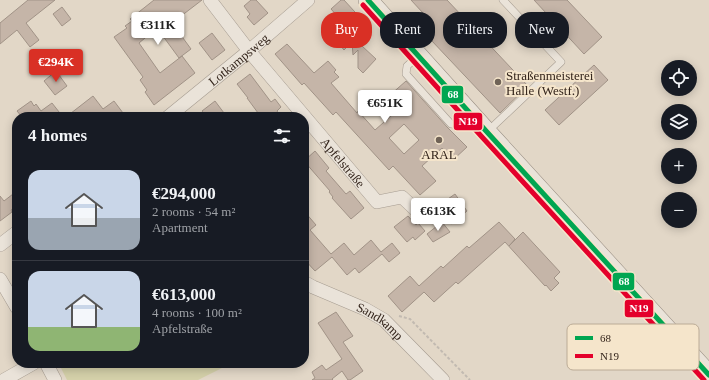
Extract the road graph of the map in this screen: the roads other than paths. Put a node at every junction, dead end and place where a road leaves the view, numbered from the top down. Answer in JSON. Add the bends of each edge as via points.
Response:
{"nodes":[{"id":1,"x":210,"y":0,"type":"edge"},
{"id":2,"x":308,"y":0,"type":"edge"},
{"id":3,"x":368,"y":0,"type":"edge"},
{"id":4,"x":503,"y":0,"type":"edge"},
{"id":5,"x":249,"y":51,"type":"junction"},
{"id":6,"x":174,"y":112,"type":"edge"},
{"id":7,"x":301,"y":112,"type":"edge"},
{"id":8,"x":309,"y":122,"type":"edge"},
{"id":9,"x":487,"y":132,"type":"junction"},
{"id":10,"x":417,"y":212,"type":"dead end"},
{"id":11,"x":12,"y":236,"type":"edge"},
{"id":12,"x":0,"y":245,"type":"edge"},
{"id":13,"x":0,"y":279,"type":"edge"},
{"id":14,"x":309,"y":285,"type":"edge"},
{"id":15,"x":12,"y":299,"type":"edge"},
{"id":16,"x":662,"y":324,"type":"edge"},
{"id":17,"x":699,"y":364,"type":"edge"},
{"id":18,"x":25,"y":368,"type":"edge"},
{"id":19,"x":49,"y":368,"type":"edge"},
{"id":20,"x":709,"y":375,"type":"edge"},
{"id":21,"x":4,"y":380,"type":"edge"},
{"id":22,"x":55,"y":380,"type":"edge"},
{"id":23,"x":443,"y":380,"type":"edge"}],
"edges":[{"from":1,"to":5,"type":"street"},
{"from":2,"to":5,"type":"street","name":"Lotkampsweg"},
{"from":3,"to":9,"type":"street"},
{"from":4,"to":9,"type":"lane","via":[[561,62]]},
{"from":5,"to":6,"type":"street","name":"Lotkampsweg"},
{"from":5,"to":7,"type":"street","name":"Apfelstraße"},
{"from":8,"to":10,"type":"street","name":"Apfelstraße","via":[[377,202],[402,197]]},
{"from":9,"to":16,"type":"street"},
{"from":11,"to":12,"type":"street"},
{"from":13,"to":15,"type":"street"},
{"from":14,"to":23,"type":"street","name":"Sandkamp","via":[[384,320]]},
{"from":17,"to":20,"type":"street"},
{"from":18,"to":21,"type":"street"},
{"from":19,"to":22,"type":"street"}]}
